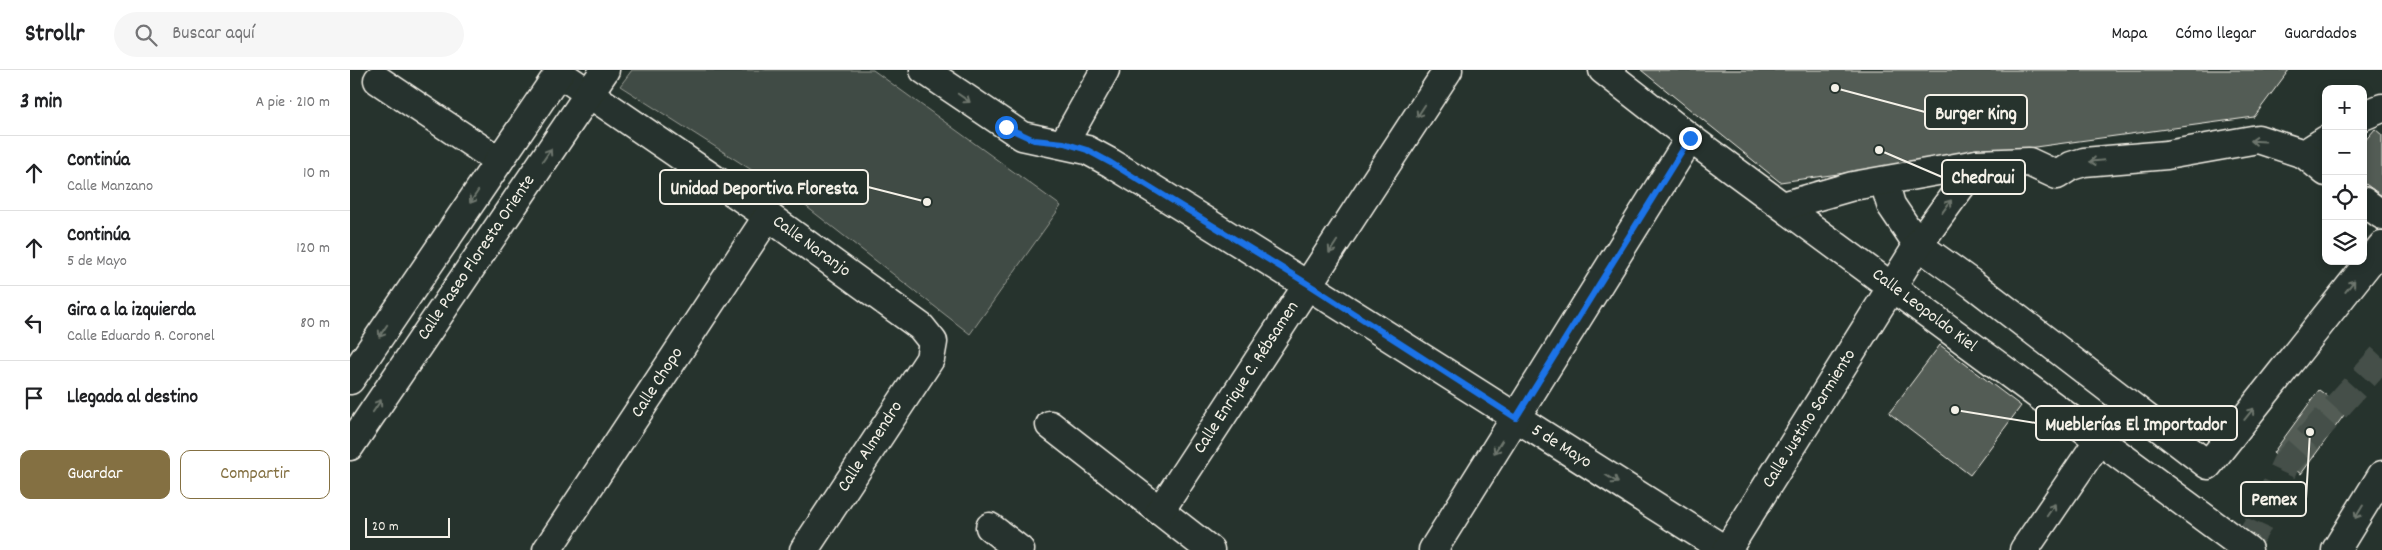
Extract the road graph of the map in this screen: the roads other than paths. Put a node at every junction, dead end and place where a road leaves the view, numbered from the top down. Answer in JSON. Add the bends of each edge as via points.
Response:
{"nodes":[{"id":1,"x":605,"y":70,"type":"edge"},
{"id":2,"x":924,"y":70,"type":"edge"},
{"id":3,"x":1105,"y":70,"type":"edge"},
{"id":4,"x":1448,"y":70,"type":"edge"},
{"id":5,"x":1603,"y":70,"type":"edge"},
{"id":6,"x":560,"y":72,"type":"edge"},
{"id":7,"x":378,"y":80,"type":"dead end"},
{"id":8,"x":588,"y":94,"type":"junction"},
{"id":9,"x":1690,"y":138,"type":"junction"},
{"id":10,"x":1064,"y":143,"type":"junction"},
{"id":11,"x":2315,"y":147,"type":"edge"},
{"id":12,"x":499,"y":161,"type":"junction"},
{"id":13,"x":2322,"y":163,"type":"edge"},
{"id":14,"x":1977,"y":164,"type":"junction"},
{"id":15,"x":1884,"y":181,"type":"junction"},
{"id":16,"x":2367,"y":204,"type":"edge"},
{"id":17,"x":1784,"y":206,"type":"junction"},
{"id":18,"x":2382,"y":214,"type":"edge"},
{"id":19,"x":768,"y":216,"type":"junction"},
{"id":20,"x":1918,"y":246,"type":"junction"},
{"id":21,"x":2382,"y":246,"type":"edge"},
{"id":22,"x":1308,"y":284,"type":"junction"},
{"id":23,"x":1894,"y":288,"type":"junction"},
{"id":24,"x":932,"y":342,"type":"joint"},
{"id":25,"x":350,"y":380,"type":"edge"},
{"id":26,"x":1516,"y":418,"type":"junction"},
{"id":27,"x":1050,"y":425,"type":"dead end"},
{"id":28,"x":2099,"y":440,"type":"junction"},
{"id":29,"x":350,"y":446,"type":"edge"},
{"id":30,"x":2382,"y":475,"type":"edge"},
{"id":31,"x":1160,"y":511,"type":"junction"},
{"id":32,"x":990,"y":527,"type":"dead end"},
{"id":33,"x":547,"y":550,"type":"edge"},
{"id":34,"x":804,"y":550,"type":"edge"},
{"id":35,"x":1020,"y":550,"type":"edge"},
{"id":36,"x":1210,"y":550,"type":"edge"},
{"id":37,"x":1433,"y":550,"type":"edge"},
{"id":38,"x":1726,"y":550,"type":"edge"},
{"id":39,"x":2024,"y":550,"type":"edge"},
{"id":40,"x":2248,"y":550,"type":"edge"},
{"id":41,"x":2336,"y":550,"type":"edge"}],
"edges":[{"from":1,"to":8,"type":"street","name":"Calle Paseo Floresta Oriente"},
{"from":2,"to":10,"type":"street","name":"5 de Mayo","one_way":true,"via":[[1022,136]]},
{"from":3,"to":10,"type":"street"},
{"from":4,"to":22,"type":"street","name":"Calle Enrique C. Rébsamen","one_way":true},
{"from":5,"to":9,"type":"street","name":"Calle Leopoldo Kiel"},
{"from":6,"to":8,"type":"street","name":"Calle Naranjo"},
{"from":6,"to":12,"type":"street","name":"Calle Paseo Floresta Oriente"},
{"from":7,"to":12,"type":"street"},
{"from":8,"to":19,"type":"street","name":"Calle Naranjo"},
{"from":29,"to":8,"type":"street","name":"Calle Paseo Floresta Oriente","one_way":true},
{"from":9,"to":17,"type":"street","name":"Calle Leopoldo Kiel"},
{"from":9,"to":26,"type":"street"},
{"from":10,"to":22,"type":"street","name":"5 de Mayo","via":[[1087,150],[1111,163]]},
{"from":11,"to":13,"type":"street"},
{"from":11,"to":14,"type":"street","one_way":true,"via":[[2258,139],[2167,155],[2084,162],[2057,175],[2029,162]]},
{"from":12,"to":25,"type":"street","name":"Calle Paseo Floresta Oriente","one_way":true},
{"from":14,"to":15,"type":"street"},
{"from":20,"to":14,"type":"street","name":"Calle Justino Sarmiento","one_way":true},
{"from":15,"to":17,"type":"street","via":[[1853,186]]},
{"from":15,"to":20,"type":"street","via":[[1891,205]]},
{"from":16,"to":18,"type":"street"},
{"from":17,"to":23,"type":"street","name":"Calle Leopoldo Kiel"},
{"from":19,"to":24,"type":"street","name":"Calle Naranjo","via":[[921,327]]},
{"from":19,"to":33,"type":"street","name":"Calle Chopo"},
{"from":20,"to":21,"type":"street","one_way":true,"via":[[2208,466]]},
{"from":20,"to":23,"type":"street","name":"Calle Justino Sarmiento"},
{"from":22,"to":26,"type":"street","name":"5 de Mayo"},
{"from":22,"to":31,"type":"street","name":"Calle Enrique C. Rébsamen"},
{"from":23,"to":28,"type":"street","name":"Calle Leopoldo Kiel"},
{"from":23,"to":38,"type":"street","name":"Calle Justino Sarmiento"},
{"from":24,"to":34,"type":"street","name":"Calle Almendro","via":[[930,359]]},
{"from":26,"to":37,"type":"street","one_way":true},
{"from":26,"to":38,"type":"street","name":"5 de Mayo","one_way":true},
{"from":27,"to":31,"type":"street"},
{"from":39,"to":28,"type":"street","one_way":true},
{"from":28,"to":40,"type":"street","name":"Calle Leopoldo Kiel"},
{"from":30,"to":41,"type":"street","one_way":true},
{"from":31,"to":36,"type":"street"},
{"from":32,"to":35,"type":"street"}]}
